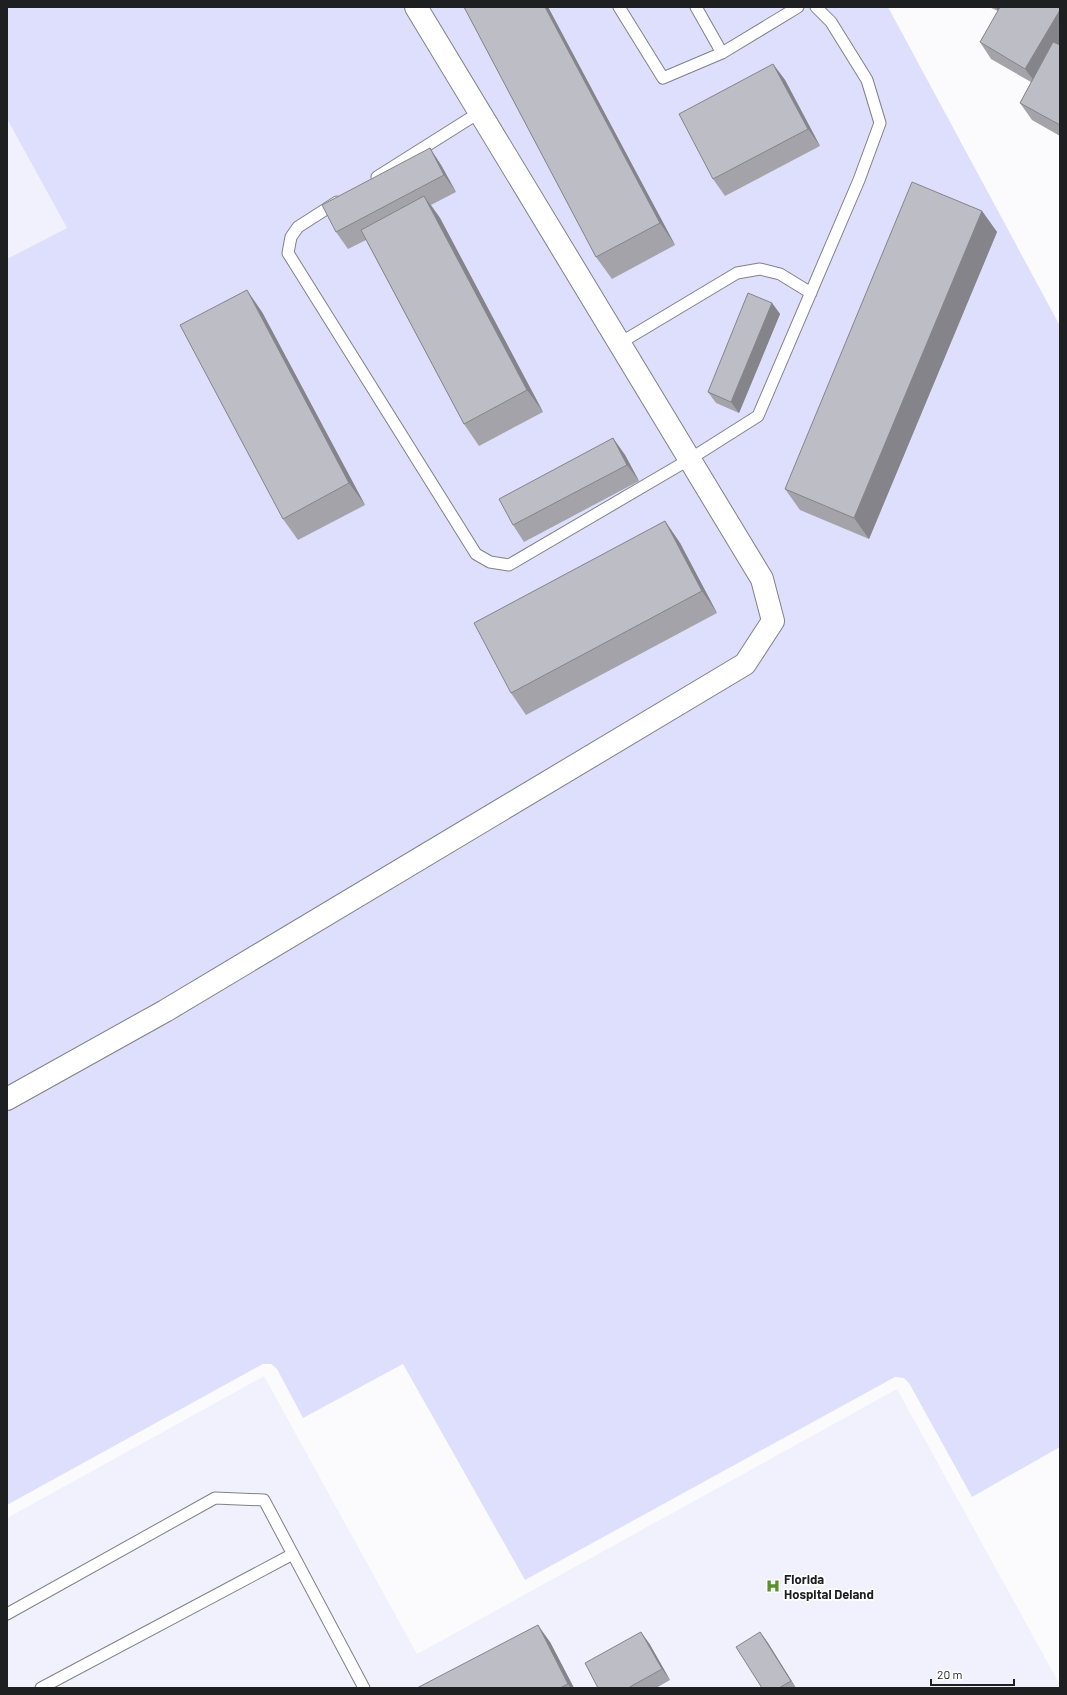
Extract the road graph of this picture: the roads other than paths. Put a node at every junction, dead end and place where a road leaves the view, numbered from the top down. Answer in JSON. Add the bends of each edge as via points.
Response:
{"nodes":[{"id":1,"x":416,"y":7,"type":"edge"},
{"id":2,"x":619,"y":7,"type":"edge"},
{"id":3,"x":696,"y":7,"type":"edge"},
{"id":4,"x":798,"y":7,"type":"edge"},
{"id":5,"x":816,"y":7,"type":"edge"},
{"id":6,"x":722,"y":53,"type":"junction"},
{"id":7,"x":480,"y":112,"type":"junction"},
{"id":8,"x":365,"y":184,"type":"edge"},
{"id":9,"x":345,"y":197,"type":"edge"},
{"id":10,"x":811,"y":293,"type":"junction"},
{"id":11,"x":620,"y":343,"type":"junction"},
{"id":12,"x":690,"y":459,"type":"junction"},
{"id":13,"x":7,"y":1099,"type":"edge"},
{"id":14,"x":293,"y":1554,"type":"junction"},
{"id":15,"x":7,"y":1614,"type":"edge"},
{"id":16,"x":41,"y":1688,"type":"edge"},
{"id":17,"x":364,"y":1688,"type":"edge"}],
"edges":[{"from":1,"to":7,"type":"street"},
{"from":2,"to":6,"type":"lane","via":[[663,78]]},
{"from":3,"to":6,"type":"lane"},
{"from":4,"to":6,"type":"lane"},
{"from":5,"to":10,"type":"lane","via":[[830,22],[867,80],[880,123]]},
{"from":7,"to":8,"type":"lane"},
{"from":7,"to":11,"type":"street"},
{"from":9,"to":12,"type":"lane","via":[[298,227],[291,237],[288,254],[476,554],[490,562],[509,565]]},
{"from":10,"to":11,"type":"lane","via":[[780,274],[760,269],[737,273]]},
{"from":10,"to":12,"type":"lane","via":[[758,416]]},
{"from":11,"to":12,"type":"street"},
{"from":12,"to":13,"type":"street","via":[[762,579],[773,621],[745,664],[165,1011]]},
{"from":14,"to":15,"type":"lane","via":[[264,1500],[215,1498]]},
{"from":14,"to":16,"type":"lane"},
{"from":14,"to":17,"type":"lane"}]}
